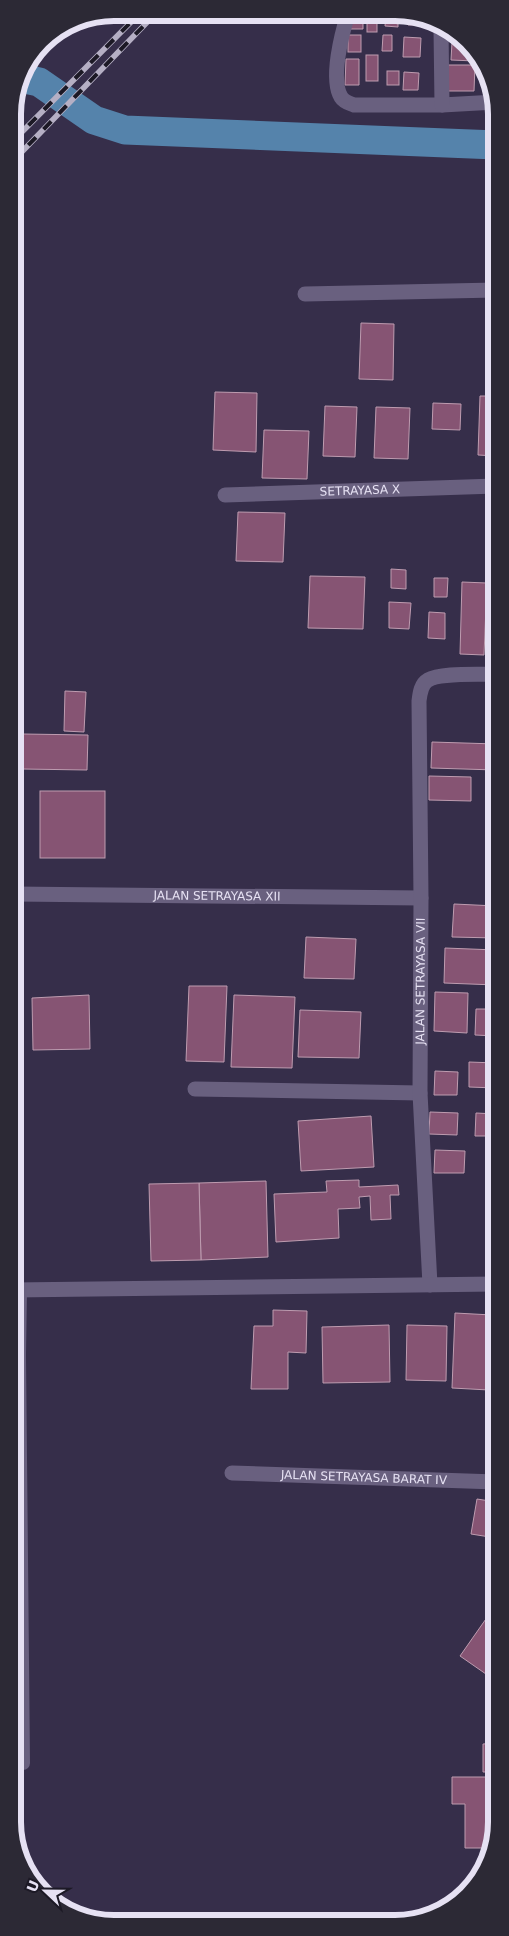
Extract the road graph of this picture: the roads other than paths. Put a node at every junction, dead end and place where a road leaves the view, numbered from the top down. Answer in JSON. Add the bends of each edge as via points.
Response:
{"nodes":[{"id":1,"x":346,"y":21,"type":"edge"},
{"id":2,"x":441,"y":34,"type":"edge"},
{"id":3,"x":487,"y":102,"type":"edge"},
{"id":4,"x":442,"y":105,"type":"junction"},
{"id":5,"x":488,"y":290,"type":"edge"},
{"id":6,"x":305,"y":294,"type":"dead end"},
{"id":7,"x":488,"y":486,"type":"edge"},
{"id":8,"x":225,"y":495,"type":"dead end"},
{"id":9,"x":488,"y":674,"type":"edge"},
{"id":10,"x":21,"y":894,"type":"edge"},
{"id":11,"x":421,"y":898,"type":"junction"},
{"id":12,"x":195,"y":1090,"type":"dead end"},
{"id":13,"x":420,"y":1093,"type":"junction"},
{"id":14,"x":488,"y":1284,"type":"edge"},
{"id":15,"x":430,"y":1285,"type":"junction"},
{"id":16,"x":21,"y":1290,"type":"edge"},
{"id":17,"x":232,"y":1473,"type":"dead end"},
{"id":18,"x":488,"y":1482,"type":"edge"},
{"id":19,"x":21,"y":1646,"type":"edge"},
{"id":20,"x":23,"y":1763,"type":"dead end"}],
"edges":[{"from":1,"to":4,"type":"street","via":[[341,36],[338,90],[346,102],[354,105]]},
{"from":2,"to":4,"type":"street"},
{"from":3,"to":4,"type":"street"},
{"from":5,"to":6,"type":"street"},
{"from":7,"to":8,"type":"street","name":"SETRAYASA X"},
{"from":9,"to":11,"type":"street","name":"JALAN SETRAYASA VII","via":[[438,676],[427,680],[420,690]]},
{"from":10,"to":11,"type":"street","name":"JALAN SETRAYASA XII"},
{"from":11,"to":13,"type":"street","name":"JALAN SETRAYASA VII"},
{"from":12,"to":13,"type":"street"},
{"from":13,"to":15,"type":"street","name":"JALAN SETRAYASA VII"},
{"from":14,"to":15,"type":"street"},
{"from":15,"to":16,"type":"street"},
{"from":17,"to":18,"type":"street","name":"JALAN SETRAYASA BARAT IV"},
{"from":19,"to":20,"type":"lane"}]}
